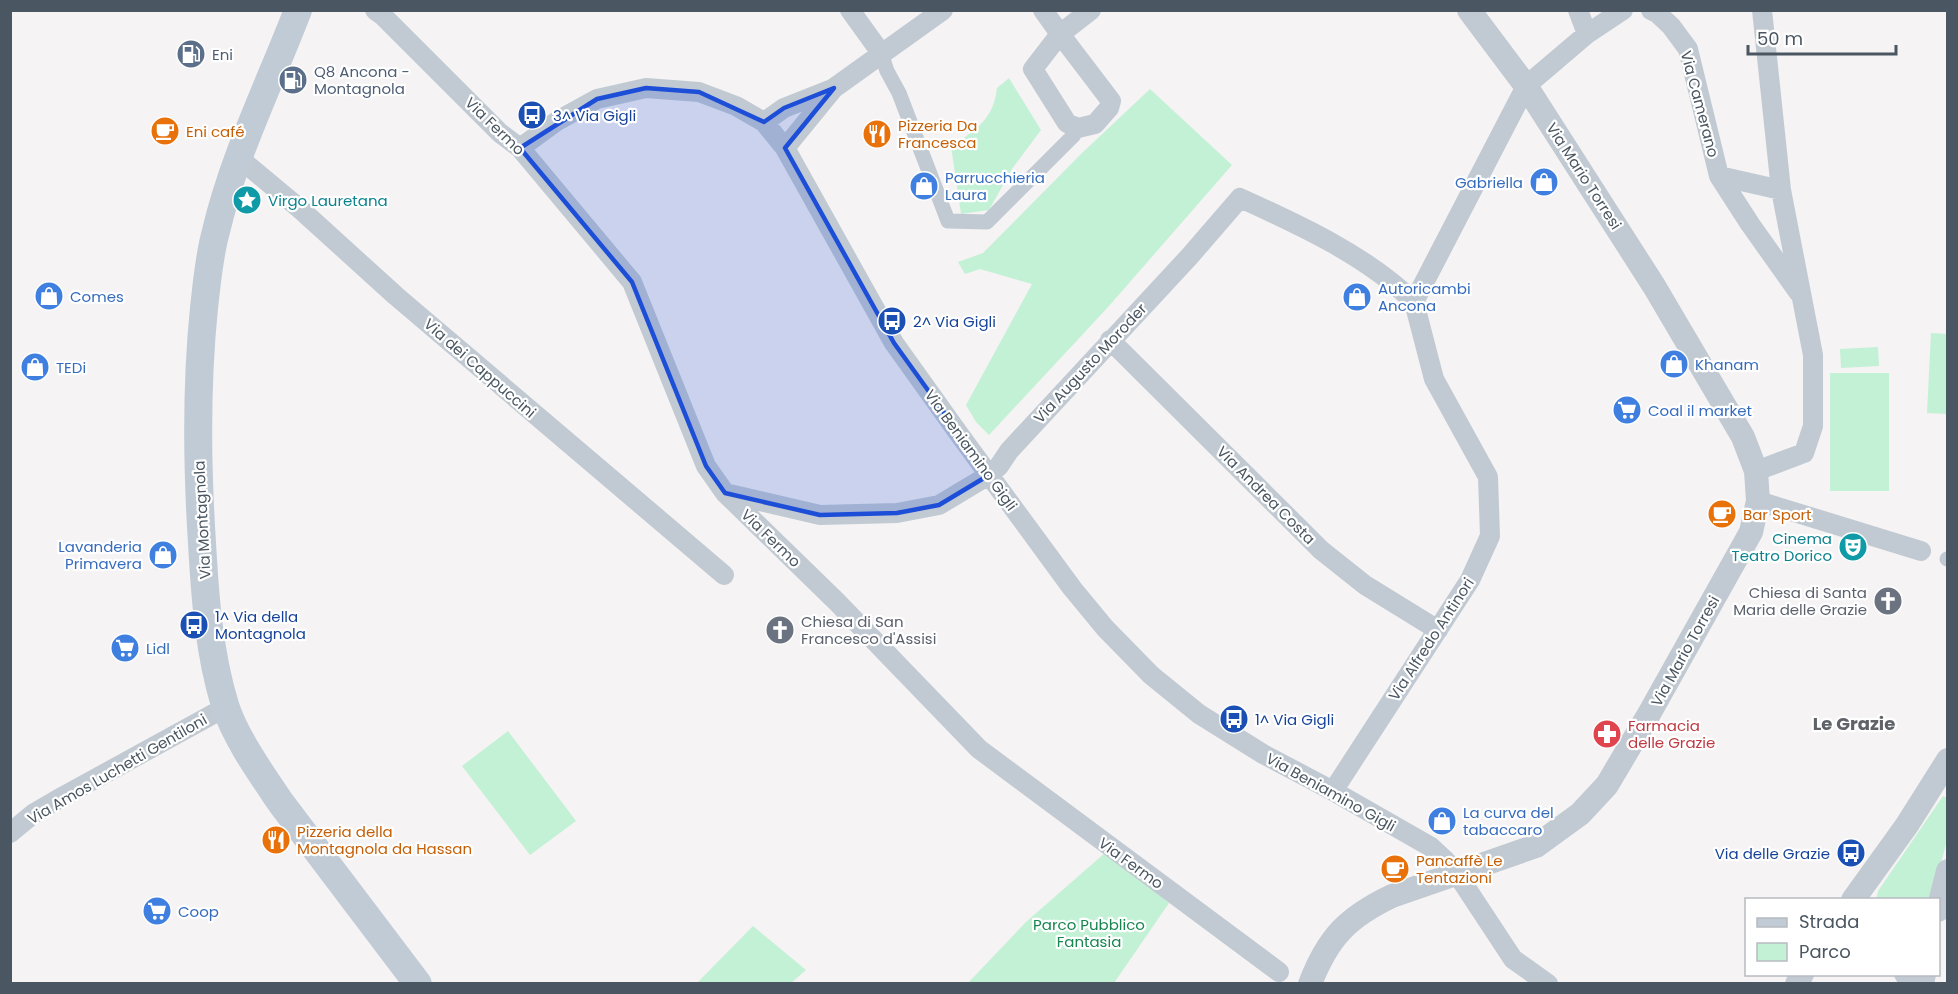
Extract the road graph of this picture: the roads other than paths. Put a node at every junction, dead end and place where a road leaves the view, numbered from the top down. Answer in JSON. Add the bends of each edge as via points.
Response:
{"nodes":[{"id":1,"x":298,"y":10,"type":"edge"},
{"id":2,"x":375,"y":10,"type":"edge"},
{"id":3,"x":850,"y":10,"type":"edge"},
{"id":4,"x":943,"y":10,"type":"edge"},
{"id":5,"x":1043,"y":10,"type":"edge"},
{"id":6,"x":1091,"y":10,"type":"edge"},
{"id":7,"x":1469,"y":10,"type":"edge"},
{"id":8,"x":1578,"y":10,"type":"edge"},
{"id":9,"x":1623,"y":10,"type":"edge"},
{"id":10,"x":1651,"y":10,"type":"edge"},
{"id":11,"x":1762,"y":10,"type":"edge"},
{"id":12,"x":1060,"y":34,"type":"junction"},
{"id":13,"x":1587,"y":34,"type":"junction"},
{"id":14,"x":881,"y":53,"type":"junction"},
{"id":15,"x":1526,"y":86,"type":"junction"},
{"id":16,"x":834,"y":88,"type":"junction"},
{"id":17,"x":764,"y":122,"type":"junction"},
{"id":18,"x":1078,"y":128,"type":"junction"},
{"id":19,"x":520,"y":148,"type":"junction"},
{"id":20,"x":785,"y":148,"type":"junction"},
{"id":21,"x":239,"y":158,"type":"junction"},
{"id":22,"x":1719,"y":176,"type":"junction"},
{"id":23,"x":1781,"y":190,"type":"junction"},
{"id":24,"x":1804,"y":300,"type":"junction"},
{"id":25,"x":1414,"y":302,"type":"junction"},
{"id":26,"x":1110,"y":340,"type":"junction"},
{"id":27,"x":1756,"y":471,"type":"junction"},
{"id":28,"x":989,"y":475,"type":"junction"},
{"id":29,"x":725,"y":493,"type":"junction"},
{"id":30,"x":1758,"y":501,"type":"junction"},
{"id":31,"x":1921,"y":551,"type":"dead end"},
{"id":32,"x":724,"y":575,"type":"dead end"},
{"id":33,"x":1438,"y":630,"type":"junction"},
{"id":34,"x":226,"y":706,"type":"junction"},
{"id":35,"x":1945,"y":769,"type":"edge"},
{"id":36,"x":1333,"y":791,"type":"junction"},
{"id":37,"x":10,"y":833,"type":"edge"},
{"id":38,"x":1947,"y":871,"type":"edge"},
{"id":39,"x":1457,"y":874,"type":"junction"},
{"id":40,"x":1857,"y":898,"type":"edge"},
{"id":41,"x":1940,"y":901,"type":"edge"},
{"id":42,"x":1279,"y":972,"type":"dead end"},
{"id":43,"x":418,"y":984,"type":"edge"},
{"id":44,"x":1310,"y":984,"type":"edge"},
{"id":45,"x":1548,"y":984,"type":"edge"}],
"edges":[{"from":1,"to":21,"type":"main road","name":"Via Montagnola"},
{"from":2,"to":19,"type":"street","name":"Via Fermo"},
{"from":3,"to":14,"type":"street"},
{"from":4,"to":14,"type":"street"},
{"from":5,"to":12,"type":"street"},
{"from":6,"to":12,"type":"street"},
{"from":7,"to":15,"type":"street","name":"Via Mario Torresi"},
{"from":8,"to":13,"type":"street"},
{"from":9,"to":13,"type":"street"},
{"from":10,"to":22,"type":"street","name":"Via Camerano","via":[[1671,26],[1688,49]]},
{"from":11,"to":23,"type":"street","name":"Via Camerano"},
{"from":12,"to":18,"type":"street","via":[[1033,69],[1067,123]]},
{"from":12,"to":18,"type":"street","via":[[1111,101],[1095,124]]},
{"from":13,"to":15,"type":"street"},
{"from":14,"to":16,"type":"street"},
{"from":14,"to":18,"type":"street","via":[[948,221],[984,229]]},
{"from":15,"to":25,"type":"street"},
{"from":15,"to":27,"type":"street","name":"Via Mario Torresi","via":[[1678,326],[1743,437]]},
{"from":16,"to":17,"type":"street","via":[[784,108]]},
{"from":16,"to":20,"type":"street"},
{"from":17,"to":19,"type":"street","name":"Via Beniamino Gigli","via":[[736,106],[699,93],[646,88],[597,99]]},
{"from":17,"to":20,"type":"street","name":"Via Beniamino Gigli"},
{"from":19,"to":29,"type":"street","name":"Via Fermo","via":[[632,282],[706,466]]},
{"from":20,"to":28,"type":"street","name":"Via Beniamino Gigli","via":[[894,343]]},
{"from":21,"to":32,"type":"street","name":"Via dei Cappuccini"},
{"from":21,"to":34,"type":"main road","name":"Via Montagnola","via":[[207,276],[199,364],[199,494],[205,592]]},
{"from":22,"to":23,"type":"street","name":"Via Camerano"},
{"from":22,"to":24,"type":"street","name":"Via Camerano"},
{"from":23,"to":24,"type":"street","name":"Via Camerano"},
{"from":24,"to":27,"type":"street","name":"Via Camerano","via":[[1813,355],[1813,426],[1804,453]]},
{"from":25,"to":26,"type":"street","name":"Via Augusto Moroder","via":[[1364,263],[1294,222],[1240,198]]},
{"from":25,"to":33,"type":"street","name":"Via Alfredo Antinori","via":[[1434,379],[1488,477],[1490,536],[1470,580]]},
{"from":26,"to":28,"type":"street","name":"Via Augusto Moroder"},
{"from":26,"to":33,"type":"street","name":"Via Andrea Costa","via":[[1321,550],[1365,585]]},
{"from":27,"to":30,"type":"street","name":"Via Mario Torresi"},
{"from":28,"to":29,"type":"street","name":"Via Augusto Moroder","via":[[939,505],[897,513],[820,514]]},
{"from":28,"to":36,"type":"street","name":"Via Beniamino Gigli","via":[[1104,628],[1151,675],[1199,714]]},
{"from":29,"to":42,"type":"street","name":"Via Fermo","via":[[979,748]]},
{"from":30,"to":31,"type":"street"},
{"from":30,"to":39,"type":"street","name":"Via Mario Torresi","via":[[1751,532],[1607,785],[1580,814],[1536,846]]},
{"from":33,"to":36,"type":"street","name":"Via Alfredo Antinori"},
{"from":34,"to":37,"type":"street","name":"Via Amos Luchetti Gentiloni","via":[[33,814]]},
{"from":34,"to":43,"type":"main road","name":"Via Montagnola","via":[[263,777]]},
{"from":35,"to":40,"type":"street"},
{"from":36,"to":39,"type":"street","name":"Via Beniamino Gigli","via":[[1431,847]]},
{"from":38,"to":41,"type":"street"},
{"from":39,"to":44,"type":"street","name":"Via Mario Torresi","via":[[1392,896],[1358,914],[1332,941]]},
{"from":39,"to":45,"type":"street","name":"Via Beniamino Gigli","via":[[1513,959]]}]}
